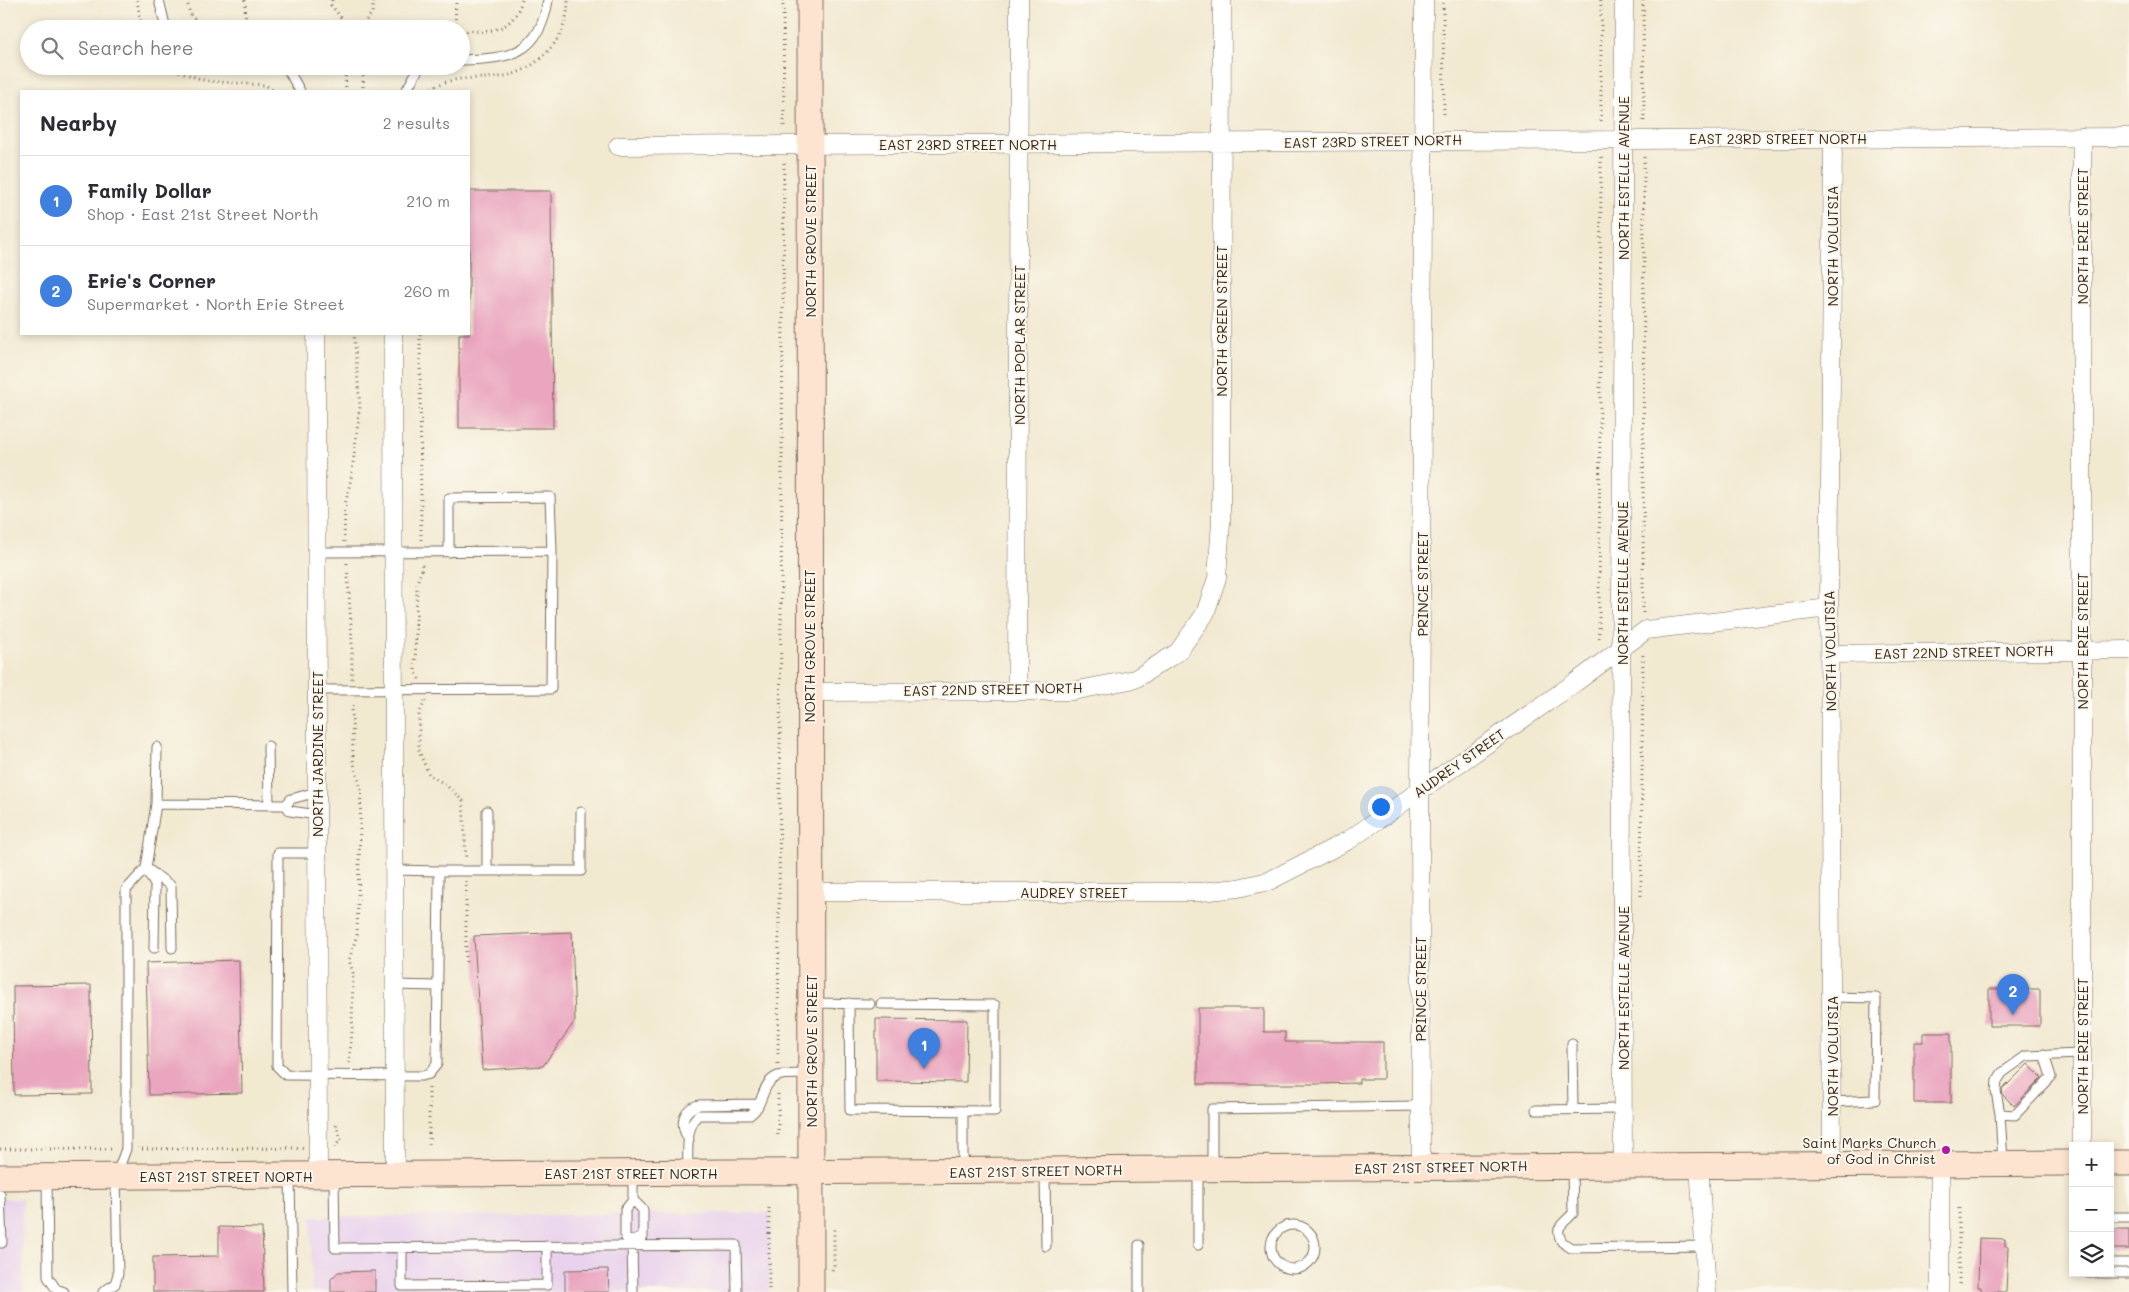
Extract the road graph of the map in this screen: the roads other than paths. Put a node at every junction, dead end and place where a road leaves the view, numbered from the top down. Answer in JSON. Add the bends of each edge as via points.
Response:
{"nodes":[{"id":1,"x":159,"y":0,"type":"edge"},
{"id":2,"x":548,"y":0,"type":"edge"},
{"id":3,"x":810,"y":0,"type":"edge"},
{"id":4,"x":1019,"y":0,"type":"edge"},
{"id":5,"x":1222,"y":0,"type":"edge"},
{"id":6,"x":1424,"y":0,"type":"edge"},
{"id":7,"x":1624,"y":0,"type":"edge"},
{"id":8,"x":164,"y":20,"type":"edge"},
{"id":9,"x":470,"y":60,"type":"edge"},
{"id":10,"x":291,"y":75,"type":"edge"},
{"id":11,"x":415,"y":75,"type":"edge"},
{"id":12,"x":299,"y":90,"type":"edge"},
{"id":13,"x":407,"y":90,"type":"edge"},
{"id":14,"x":2082,"y":137,"type":"junction"},
{"id":15,"x":2129,"y":137,"type":"edge"},
{"id":16,"x":1833,"y":138,"type":"junction"},
{"id":17,"x":1623,"y":139,"type":"junction"},
{"id":18,"x":1423,"y":140,"type":"junction"},
{"id":19,"x":1221,"y":142,"type":"junction"},
{"id":20,"x":811,"y":144,"type":"junction"},
{"id":21,"x":1019,"y":144,"type":"junction"},
{"id":22,"x":618,"y":146,"type":"dead end"},
{"id":23,"x":316,"y":335,"type":"edge"},
{"id":24,"x":394,"y":335,"type":"edge"},
{"id":25,"x":552,"y":551,"type":"junction"},
{"id":26,"x":317,"y":552,"type":"junction"},
{"id":27,"x":393,"y":552,"type":"junction"},
{"id":28,"x":449,"y":552,"type":"junction"},
{"id":29,"x":1829,"y":608,"type":"junction"},
{"id":30,"x":1190,"y":635,"type":"joint"},
{"id":31,"x":1621,"y":648,"type":"junction"},
{"id":32,"x":2082,"y":650,"type":"junction"},
{"id":33,"x":2129,"y":650,"type":"edge"},
{"id":34,"x":1830,"y":654,"type":"junction"},
{"id":35,"x":317,"y":690,"type":"junction"},
{"id":36,"x":393,"y":690,"type":"junction"},
{"id":37,"x":1017,"y":691,"type":"junction"},
{"id":38,"x":809,"y":692,"type":"junction"},
{"id":39,"x":268,"y":746,"type":"dead end"},
{"id":40,"x":157,"y":747,"type":"dead end"},
{"id":41,"x":1420,"y":791,"type":"junction"},
{"id":42,"x":317,"y":792,"type":"junction"},
{"id":43,"x":156,"y":804,"type":"junction"},
{"id":44,"x":269,"y":805,"type":"junction"},
{"id":45,"x":286,"y":805,"type":"junction"},
{"id":46,"x":487,"y":811,"type":"dead end"},
{"id":47,"x":580,"y":812,"type":"dead end"},
{"id":48,"x":317,"y":815,"type":"junction"},
{"id":49,"x":317,"y":853,"type":"junction"},
{"id":50,"x":146,"y":868,"type":"junction"},
{"id":51,"x":393,"y":870,"type":"junction"},
{"id":52,"x":439,"y":871,"type":"junction"},
{"id":53,"x":487,"y":871,"type":"junction"},
{"id":54,"x":810,"y":892,"type":"junction"},
{"id":55,"x":154,"y":948,"type":"dead end"},
{"id":56,"x":172,"y":948,"type":"dead end"},
{"id":57,"x":394,"y":985,"type":"junction"},
{"id":58,"x":437,"y":986,"type":"junction"},
{"id":59,"x":1831,"y":997,"type":"junction"},
{"id":60,"x":810,"y":1003,"type":"junction"},
{"id":61,"x":849,"y":1003,"type":"junction"},
{"id":62,"x":870,"y":1004,"type":"dead end"},
{"id":63,"x":881,"y":1004,"type":"dead end"},
{"id":64,"x":1572,"y":1044,"type":"dead end"},
{"id":65,"x":2044,"y":1054,"type":"junction"},
{"id":66,"x":2082,"y":1054,"type":"junction"},
{"id":67,"x":811,"y":1074,"type":"junction"},
{"id":68,"x":318,"y":1076,"type":"junction"},
{"id":69,"x":394,"y":1076,"type":"junction"},
{"id":70,"x":1832,"y":1102,"type":"junction"},
{"id":71,"x":1421,"y":1106,"type":"junction"},
{"id":72,"x":1623,"y":1109,"type":"junction"},
{"id":73,"x":1536,"y":1110,"type":"dead end"},
{"id":74,"x":1573,"y":1110,"type":"junction"},
{"id":75,"x":963,"y":1111,"type":"junction"},
{"id":76,"x":2000,"y":1114,"type":"junction"},
{"id":77,"x":2082,"y":1142,"type":"edge"},
{"id":78,"x":2003,"y":1163,"type":"junction"},
{"id":79,"x":2069,"y":1163,"type":"edge"},
{"id":80,"x":2114,"y":1163,"type":"edge"},
{"id":81,"x":2129,"y":1163,"type":"edge"},
{"id":82,"x":1940,"y":1164,"type":"junction"},
{"id":83,"x":1699,"y":1165,"type":"junction"},
{"id":84,"x":1832,"y":1165,"type":"junction"},
{"id":85,"x":1572,"y":1166,"type":"junction"},
{"id":86,"x":1623,"y":1166,"type":"junction"},
{"id":87,"x":1421,"y":1168,"type":"junction"},
{"id":88,"x":1205,"y":1170,"type":"junction"},
{"id":89,"x":1045,"y":1171,"type":"junction"},
{"id":90,"x":688,"y":1172,"type":"junction"},
{"id":91,"x":963,"y":1172,"type":"junction"},
{"id":92,"x":811,"y":1173,"type":"junction"},
{"id":93,"x":395,"y":1174,"type":"junction"},
{"id":94,"x":633,"y":1174,"type":"junction"},
{"id":95,"x":290,"y":1175,"type":"junction"},
{"id":96,"x":326,"y":1175,"type":"junction"},
{"id":97,"x":116,"y":1176,"type":"junction"},
{"id":98,"x":0,"y":1177,"type":"edge"},
{"id":99,"x":47,"y":1177,"type":"junction"},
{"id":100,"x":0,"y":1194,"type":"edge"},
{"id":101,"x":633,"y":1200,"type":"junction"},
{"id":102,"x":0,"y":1243,"type":"edge"},
{"id":103,"x":632,"y":1243,"type":"junction"},
{"id":104,"x":1139,"y":1245,"type":"dead end"},
{"id":105,"x":1198,"y":1245,"type":"dead end"},
{"id":106,"x":547,"y":1246,"type":"junction"},
{"id":107,"x":1046,"y":1246,"type":"dead end"},
{"id":108,"x":1704,"y":1246,"type":"junction"},
{"id":109,"x":402,"y":1247,"type":"junction"},
{"id":110,"x":2114,"y":1262,"type":"edge"},
{"id":111,"x":2129,"y":1262,"type":"edge"},
{"id":112,"x":1281,"y":1266,"type":"joint"},
{"id":113,"x":2114,"y":1273,"type":"edge"},
{"id":114,"x":2129,"y":1273,"type":"edge"},
{"id":115,"x":64,"y":1292,"type":"edge"},
{"id":116,"x":103,"y":1292,"type":"edge"},
{"id":117,"x":292,"y":1292,"type":"edge"},
{"id":118,"x":633,"y":1292,"type":"edge"},
{"id":119,"x":737,"y":1292,"type":"edge"},
{"id":120,"x":811,"y":1292,"type":"edge"},
{"id":121,"x":1139,"y":1292,"type":"edge"},
{"id":122,"x":1707,"y":1292,"type":"edge"},
{"id":123,"x":1940,"y":1292,"type":"edge"}],
"edges":[{"from":1,"to":8,"type":"lane"},
{"from":2,"to":9,"type":"lane","via":[[544,21],[533,40],[520,52],[495,60]]},
{"from":3,"to":20,"type":"main road","name":"NORTH GROVE STREET"},
{"from":4,"to":21,"type":"street","name":"NORTH POPLAR STREET"},
{"from":5,"to":19,"type":"street","name":"NORTH GREEN STREET"},
{"from":6,"to":18,"type":"street","name":"PRINCE STREET"},
{"from":7,"to":17,"type":"street","name":"NORTH ESTELLE AVENUE"},
{"from":10,"to":12,"type":"lane"},
{"from":11,"to":13,"type":"lane"},
{"from":14,"to":15,"type":"street","name":"EAST 23RD STREET NORTH"},
{"from":14,"to":16,"type":"street","name":"EAST 23RD STREET NORTH"},
{"from":14,"to":32,"type":"street","name":"NORTH ERIE STREET"},
{"from":16,"to":17,"type":"street","name":"EAST 23RD STREET NORTH"},
{"from":16,"to":29,"type":"street","name":"NORTH VOLUTSIA"},
{"from":17,"to":18,"type":"street","name":"EAST 23RD STREET NORTH"},
{"from":17,"to":31,"type":"street","name":"NORTH ESTELLE AVENUE"},
{"from":18,"to":19,"type":"street","name":"EAST 23RD STREET NORTH"},
{"from":18,"to":41,"type":"street","name":"PRINCE STREET"},
{"from":19,"to":21,"type":"street","name":"EAST 23RD STREET NORTH"},
{"from":19,"to":30,"type":"street","name":"NORTH GREEN STREET","via":[[1221,522],[1217,578],[1205,614]]},
{"from":20,"to":21,"type":"street","name":"EAST 23RD STREET NORTH"},
{"from":20,"to":22,"type":"street","name":"EAST 23RD STREET NORTH"},
{"from":20,"to":38,"type":"main road","name":"NORTH GROVE STREET"},
{"from":21,"to":37,"type":"street","name":"NORTH POPLAR STREET"},
{"from":23,"to":26,"type":"street","name":"NORTH JARDINE STREET"},
{"from":24,"to":27,"type":"street"},
{"from":25,"to":28,"type":"lane"},
{"from":25,"to":28,"type":"lane","via":[[550,497],[449,498]]},
{"from":25,"to":36,"type":"lane","via":[[551,689]]},
{"from":26,"to":27,"type":"lane"},
{"from":26,"to":35,"type":"street","name":"NORTH JARDINE STREET"},
{"from":27,"to":28,"type":"lane"},
{"from":27,"to":36,"type":"street"},
{"from":29,"to":31,"type":"street","name":"AUDREY STREET","via":[[1643,632]]},
{"from":29,"to":34,"type":"street","name":"NORTH VOLUTSIA"},
{"from":30,"to":37,"type":"street","name":"EAST 22ND STREET NORTH","via":[[1178,652],[1135,679],[1073,690]]},
{"from":31,"to":41,"type":"street","name":"AUDREY STREET"},
{"from":31,"to":72,"type":"street","name":"NORTH ESTELLE AVENUE"},
{"from":32,"to":33,"type":"street","name":"EAST 22ND STREET NORTH"},
{"from":32,"to":34,"type":"street","name":"EAST 22ND STREET NORTH"},
{"from":32,"to":66,"type":"street","name":"NORTH ERIE STREET"},
{"from":34,"to":59,"type":"street","name":"NORTH VOLUTSIA"},
{"from":35,"to":36,"type":"lane"},
{"from":35,"to":42,"type":"street","name":"NORTH JARDINE STREET"},
{"from":36,"to":51,"type":"street"},
{"from":37,"to":38,"type":"street","name":"EAST 22ND STREET NORTH"},
{"from":38,"to":54,"type":"main road","name":"NORTH GROVE STREET"},
{"from":39,"to":44,"type":"lane"},
{"from":40,"to":43,"type":"lane"},
{"from":41,"to":54,"type":"street","name":"AUDREY STREET","via":[[1349,840],[1269,881],[1238,888],[1200,892]]},
{"from":41,"to":71,"type":"street","name":"PRINCE STREET"},
{"from":42,"to":45,"type":"lane","via":[[291,799]]},
{"from":42,"to":48,"type":"street","name":"NORTH JARDINE STREET"},
{"from":43,"to":44,"type":"lane"},
{"from":43,"to":50,"type":"lane"},
{"from":44,"to":45,"type":"lane"},
{"from":45,"to":48,"type":"lane","via":[[290,811]]},
{"from":46,"to":53,"type":"lane"},
{"from":47,"to":53,"type":"lane","via":[[580,871]]},
{"from":48,"to":49,"type":"street","name":"NORTH JARDINE STREET"},
{"from":49,"to":68,"type":"street","name":"NORTH JARDINE STREET"},
{"from":49,"to":68,"type":"lane","via":[[278,853],[278,1066],[286,1075]]},
{"from":50,"to":55,"type":"lane","via":[[155,885]]},
{"from":50,"to":56,"type":"lane","via":[[172,886]]},
{"from":50,"to":97,"type":"lane","via":[[126,890],[126,1149]]},
{"from":51,"to":52,"type":"lane"},
{"from":51,"to":57,"type":"street"},
{"from":52,"to":53,"type":"lane"},
{"from":52,"to":58,"type":"lane"},
{"from":54,"to":60,"type":"main road","name":"NORTH GROVE STREET"},
{"from":57,"to":58,"type":"lane"},
{"from":57,"to":69,"type":"street"},
{"from":58,"to":69,"type":"lane","via":[[437,1064],[429,1074]]},
{"from":59,"to":70,"type":"street","name":"NORTH VOLUTSIA"},
{"from":59,"to":70,"type":"lane","via":[[1876,998],[1875,1100]]},
{"from":60,"to":61,"type":"lane"},
{"from":60,"to":67,"type":"main road","name":"NORTH GROVE STREET"},
{"from":61,"to":62,"type":"lane"},
{"from":61,"to":75,"type":"lane","via":[[850,1110]]},
{"from":63,"to":75,"type":"lane","via":[[995,1005],[995,1111]]},
{"from":64,"to":74,"type":"lane"},
{"from":65,"to":66,"type":"lane"},
{"from":65,"to":76,"type":"lane","via":[[2026,1056],[2002,1073],[1996,1091]]},
{"from":65,"to":76,"type":"lane","via":[[2051,1077],[2015,1115]]},
{"from":66,"to":77,"type":"street","name":"NORTH ERIE STREET"},
{"from":67,"to":90,"type":"lane","via":[[778,1076],[767,1083],[757,1110],[750,1115],[698,1115],[693,1120],[689,1140]]},
{"from":67,"to":92,"type":"main road","name":"NORTH GROVE STREET"},
{"from":68,"to":69,"type":"lane"},
{"from":68,"to":96,"type":"street","name":"NORTH JARDINE STREET"},
{"from":69,"to":93,"type":"street"},
{"from":70,"to":84,"type":"street","name":"NORTH VOLUTSIA"},
{"from":71,"to":87,"type":"street","name":"PRINCE STREET"},
{"from":71,"to":88,"type":"lane","via":[[1212,1108]]},
{"from":72,"to":74,"type":"lane"},
{"from":72,"to":86,"type":"street","name":"NORTH ESTELLE AVENUE"},
{"from":73,"to":74,"type":"lane"},
{"from":75,"to":91,"type":"lane"},
{"from":76,"to":78,"type":"lane"},
{"from":78,"to":79,"type":"main road","name":"EAST 21ST STREET NORTH"},
{"from":78,"to":82,"type":"main road","name":"EAST 21ST STREET NORTH"},
{"from":80,"to":81,"type":"main road"},
{"from":82,"to":84,"type":"main road","name":"EAST 21ST STREET NORTH"},
{"from":82,"to":123,"type":"street"},
{"from":83,"to":84,"type":"main road","name":"EAST 21ST STREET NORTH"},
{"from":83,"to":86,"type":"main road","name":"EAST 21ST STREET NORTH"},
{"from":83,"to":108,"type":"street"},
{"from":85,"to":86,"type":"main road","name":"EAST 21ST STREET NORTH"},
{"from":85,"to":87,"type":"main road","name":"EAST 21ST STREET NORTH"},
{"from":85,"to":108,"type":"lane","via":[[1573,1213],[1558,1229],[1562,1242],[1571,1248]]},
{"from":87,"to":88,"type":"main road","name":"EAST 21ST STREET NORTH"},
{"from":88,"to":89,"type":"main road","name":"EAST 21ST STREET NORTH"},
{"from":88,"to":105,"type":"lane"},
{"from":89,"to":91,"type":"main road","name":"EAST 21ST STREET NORTH"},
{"from":89,"to":107,"type":"lane"},
{"from":90,"to":92,"type":"main road","name":"EAST 21ST STREET NORTH"},
{"from":90,"to":94,"type":"main road","name":"EAST 21ST STREET NORTH"},
{"from":91,"to":92,"type":"main road","name":"EAST 21ST STREET NORTH"},
{"from":92,"to":120,"type":"main road","name":"NORTH GROVE STREET"},
{"from":93,"to":94,"type":"main road","name":"EAST 21ST STREET NORTH"},
{"from":93,"to":96,"type":"main road","name":"EAST 21ST STREET NORTH"},
{"from":94,"to":101,"type":"lane"},
{"from":95,"to":96,"type":"main road","name":"EAST 21ST STREET NORTH"},
{"from":95,"to":97,"type":"main road","name":"EAST 21ST STREET NORTH"},
{"from":95,"to":117,"type":"lane"},
{"from":96,"to":109,"type":"lane","via":[[335,1248]]},
{"from":97,"to":99,"type":"main road","name":"EAST 21ST STREET NORTH"},
{"from":97,"to":116,"type":"lane","via":[[118,1274],[115,1284]]},
{"from":98,"to":99,"type":"main road","name":"EAST 21ST STREET NORTH"},
{"from":99,"to":115,"type":"lane","via":[[48,1277],[56,1289]]},
{"from":100,"to":102,"type":"lane"},
{"from":101,"to":103,"type":"lane","via":[[625,1210],[625,1237]]},
{"from":101,"to":103,"type":"lane","via":[[643,1210],[643,1237]]},
{"from":103,"to":106,"type":"lane"},
{"from":103,"to":118,"type":"lane"},
{"from":103,"to":119,"type":"lane","via":[[736,1245]]},
{"from":104,"to":121,"type":"lane"},
{"from":106,"to":109,"type":"lane"},
{"from":106,"to":109,"type":"lane","via":[[547,1284],[402,1286]]},
{"from":108,"to":122,"type":"street"},
{"from":110,"to":111,"type":"lane"},
{"from":112,"to":112,"type":"lane","via":[[1295,1269],[1309,1263],[1315,1250],[1308,1230],[1294,1224],[1275,1233],[1270,1245],[1271,1255]]},
{"from":113,"to":114,"type":"lane"}]}
